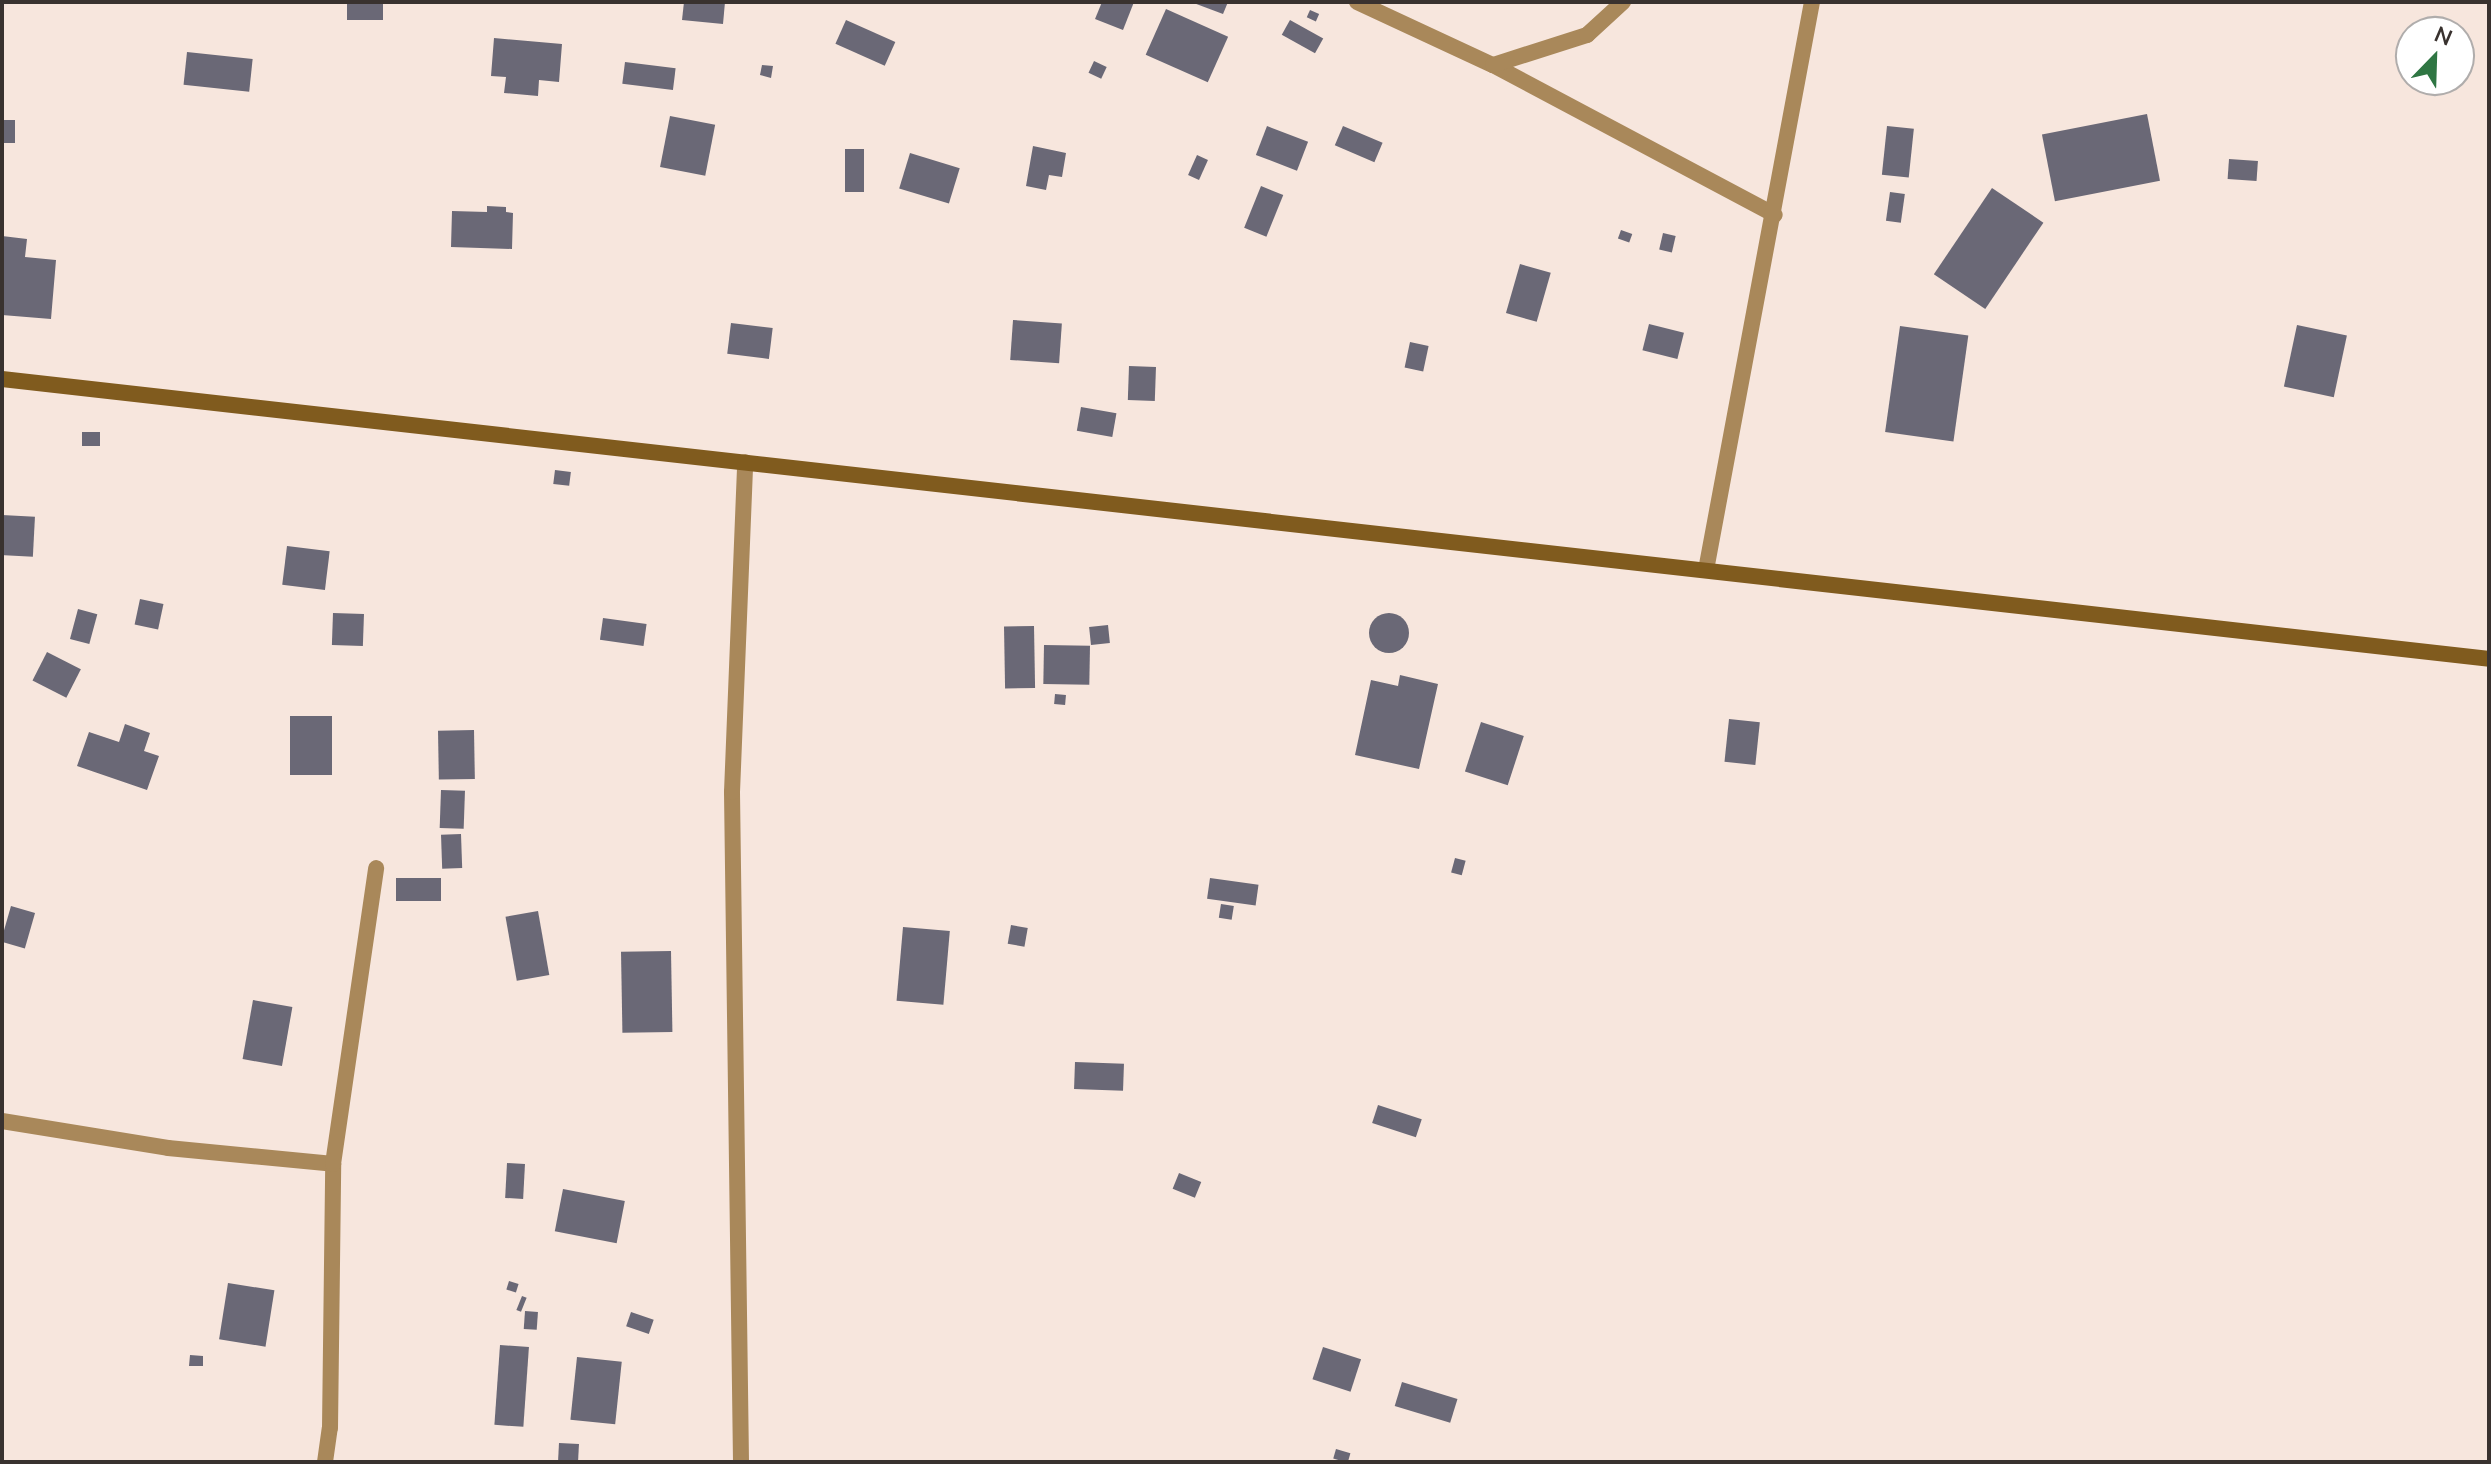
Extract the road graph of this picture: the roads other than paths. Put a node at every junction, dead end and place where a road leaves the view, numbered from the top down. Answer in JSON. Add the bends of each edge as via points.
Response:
{"nodes":[{"id":1,"x":1357,"y":2,"type":"edge"},
{"id":2,"x":1623,"y":2,"type":"edge"},
{"id":3,"x":1812,"y":2,"type":"edge"},
{"id":4,"x":1493,"y":65,"type":"junction"},
{"id":5,"x":1775,"y":215,"type":"junction"},
{"id":6,"x":2,"y":379,"type":"edge"},
{"id":7,"x":745,"y":462,"type":"junction"},
{"id":8,"x":1706,"y":570,"type":"junction"},
{"id":9,"x":2489,"y":659,"type":"edge"},
{"id":10,"x":376,"y":868,"type":"dead end"},
{"id":11,"x":2,"y":1121,"type":"edge"},
{"id":12,"x":333,"y":1164,"type":"junction"},
{"id":13,"x":325,"y":1462,"type":"edge"},
{"id":14,"x":741,"y":1462,"type":"edge"}],
"edges":[{"from":1,"to":4,"type":"street"},
{"from":2,"to":4,"type":"street","via":[[1587,35]]},
{"from":3,"to":5,"type":"street"},
{"from":4,"to":5,"type":"street"},
{"from":5,"to":8,"type":"street"},
{"from":6,"to":7,"type":"main road"},
{"from":7,"to":8,"type":"main road"},
{"from":7,"to":14,"type":"street","via":[[732,792]]},
{"from":8,"to":9,"type":"main road"},
{"from":10,"to":12,"type":"street"},
{"from":11,"to":12,"type":"street","via":[[168,1148]]},
{"from":12,"to":13,"type":"street","via":[[330,1428]]}]}
